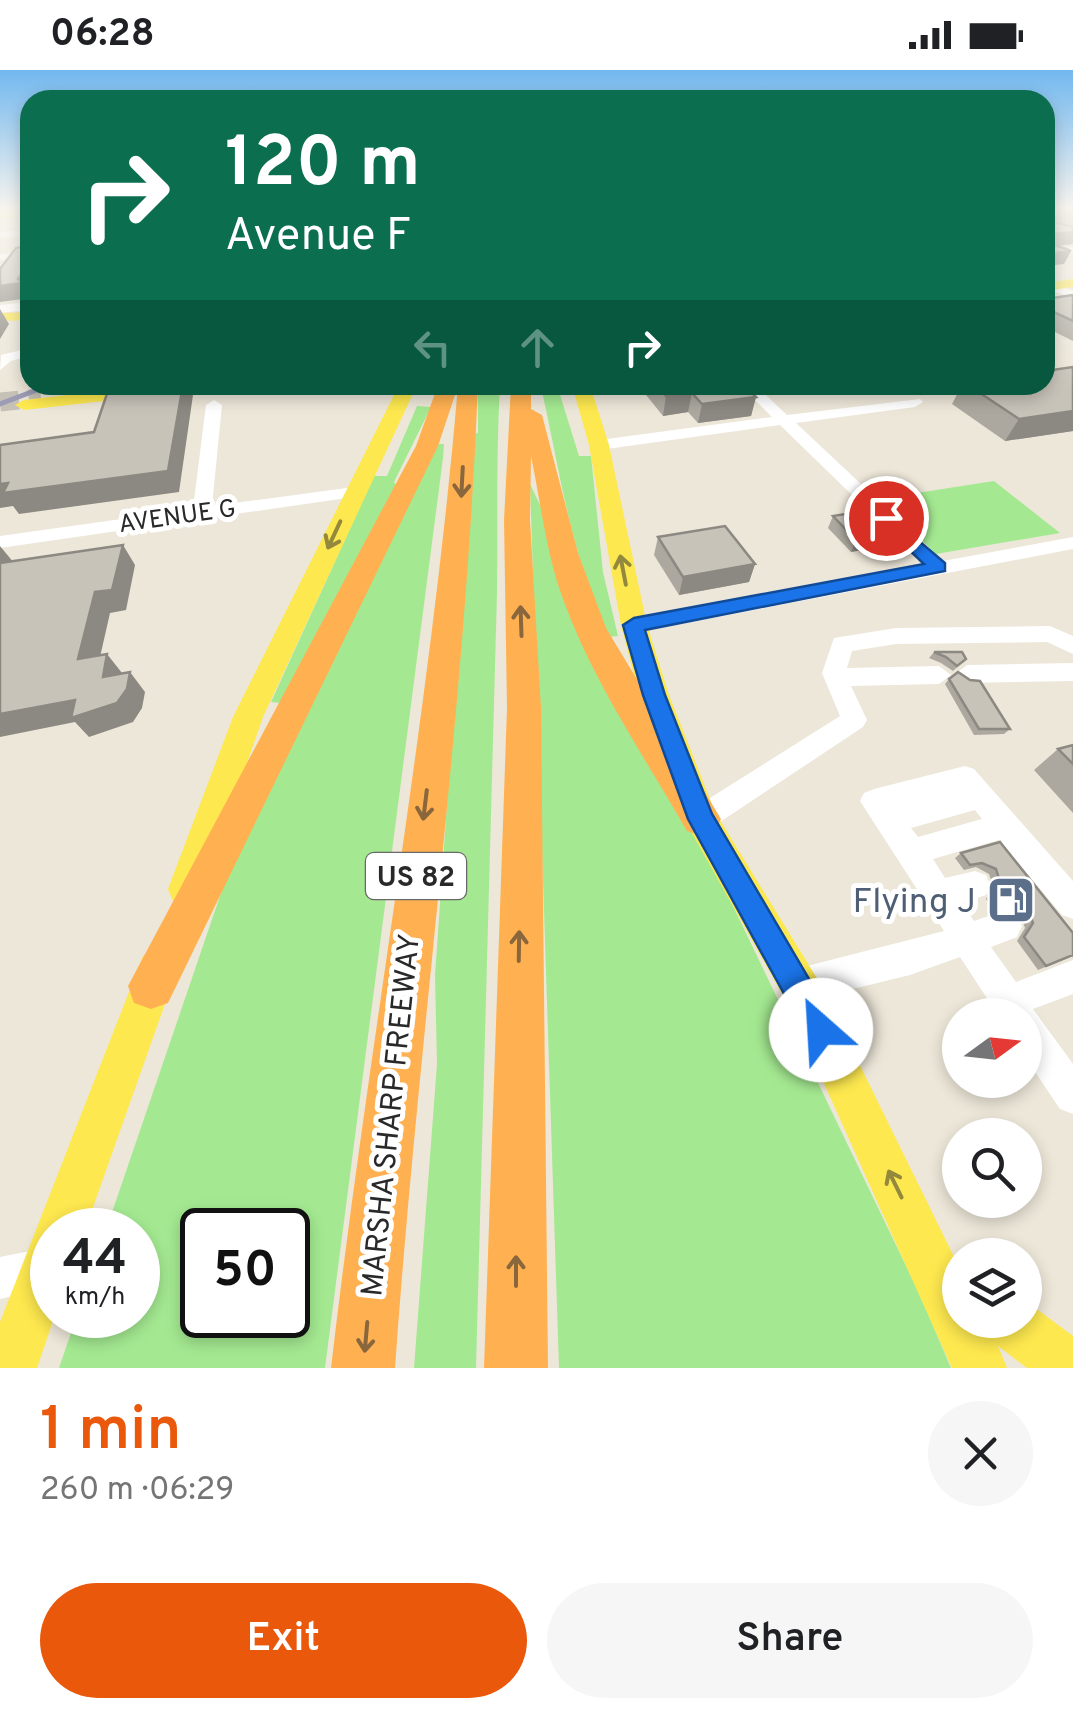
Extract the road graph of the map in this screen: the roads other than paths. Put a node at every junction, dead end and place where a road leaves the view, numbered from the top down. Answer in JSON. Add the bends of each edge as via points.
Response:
{"nodes":[{"id":1,"x":87,"y":395,"type":"edge"},
{"id":2,"x":102,"y":395,"type":"edge"},
{"id":3,"x":403,"y":395,"type":"edge"},
{"id":4,"x":451,"y":395,"type":"edge"},
{"id":5,"x":453,"y":395,"type":"edge"},
{"id":6,"x":521,"y":395,"type":"edge"},
{"id":7,"x":524,"y":395,"type":"edge"},
{"id":8,"x":584,"y":395,"type":"edge"},
{"id":9,"x":758,"y":395,"type":"edge"},
{"id":10,"x":915,"y":402,"type":"dead end"},
{"id":11,"x":214,"y":406,"type":"dead end"},
{"id":12,"x":784,"y":420,"type":"junction"},
{"id":13,"x":599,"y":445,"type":"junction"},
{"id":14,"x":354,"y":492,"type":"junction"},
{"id":15,"x":202,"y":512,"type":"junction"},
{"id":16,"x":0,"y":542,"type":"edge"},
{"id":17,"x":1073,"y":543,"type":"edge"},
{"id":18,"x":938,"y":567,"type":"junction"},
{"id":19,"x":634,"y":625,"type":"junction"},
{"id":20,"x":1073,"y":646,"type":"edge"},
{"id":21,"x":1073,"y":672,"type":"edge"},
{"id":22,"x":939,"y":674,"type":"dead end"},
{"id":23,"x":967,"y":674,"type":"edge"},
{"id":24,"x":836,"y":677,"type":"junction"},
{"id":25,"x":701,"y":819,"type":"junction"},
{"id":26,"x":1004,"y":826,"type":"junction"},
{"id":27,"x":912,"y":852,"type":"junction"},
{"id":28,"x":975,"y":885,"type":"dead end"},
{"id":29,"x":938,"y":894,"type":"junction"},
{"id":30,"x":1065,"y":909,"type":"edge"},
{"id":31,"x":1006,"y":926,"type":"dead end"},
{"id":32,"x":968,"y":939,"type":"junction"},
{"id":33,"x":1073,"y":977,"type":"edge"},
{"id":34,"x":799,"y":985,"type":"junction"},
{"id":35,"x":151,"y":986,"type":"junction"},
{"id":36,"x":1007,"y":998,"type":"edge"},
{"id":37,"x":1041,"y":998,"type":"edge"},
{"id":38,"x":1042,"y":1051,"type":"edge"},
{"id":39,"x":1073,"y":1096,"type":"edge"},
{"id":40,"x":59,"y":1208,"type":"edge"},
{"id":41,"x":924,"y":1243,"type":"junction"},
{"id":42,"x":942,"y":1260,"type":"edge"},
{"id":43,"x":30,"y":1291,"type":"edge"},
{"id":44,"x":1031,"y":1338,"type":"edge"},
{"id":45,"x":10,"y":1368,"type":"edge"},
{"id":46,"x":364,"y":1368,"type":"edge"},
{"id":47,"x":516,"y":1368,"type":"edge"},
{"id":48,"x":980,"y":1368,"type":"edge"},
{"id":49,"x":1072,"y":1368,"type":"edge"}],
"edges":[{"from":1,"to":2,"type":"main road","via":[[32,402]]},
{"from":3,"to":14,"type":"main road"},
{"from":4,"to":35,"type":"highway"},
{"from":5,"to":46,"type":"highway","name":"MARSHA SHARP FREEWAY","number":"US 82","one_way":true,"via":[[460,530]]},
{"from":47,"to":6,"type":"highway","one_way":true},
{"from":7,"to":25,"type":"highway","via":[[579,602]]},
{"from":8,"to":13,"type":"main road"},
{"from":9,"to":12,"type":"street"},
{"from":10,"to":12,"type":"street"},
{"from":11,"to":15,"type":"street"},
{"from":12,"to":13,"type":"street"},
{"from":12,"to":18,"type":"street"},
{"from":19,"to":13,"type":"main road","one_way":true},
{"from":14,"to":15,"type":"street","name":"AVENUE G"},
{"from":14,"to":35,"type":"main road","one_way":true,"via":[[248,717]]},
{"from":15,"to":16,"type":"street","name":"AVENUE G"},
{"from":17,"to":18,"type":"street"},
{"from":18,"to":19,"type":"street"},
{"from":19,"to":25,"type":"main road"},
{"from":20,"to":24,"type":"street","via":[[1050,634],[896,636],[842,644]]},
{"from":21,"to":23,"type":"street"},
{"from":22,"to":24,"type":"street"},
{"from":24,"to":25,"type":"street","via":[[854,720]]},
{"from":25,"to":34,"type":"main road"},
{"from":26,"to":27,"type":"street"},
{"from":26,"to":27,"type":"street","via":[[981,797],[890,821]]},
{"from":26,"to":30,"type":"street","via":[[1029,871]]},
{"from":27,"to":29,"type":"street"},
{"from":28,"to":29,"type":"street"},
{"from":29,"to":32,"type":"street"},
{"from":31,"to":32,"type":"street"},
{"from":32,"to":34,"type":"street"},
{"from":32,"to":36,"type":"street"},
{"from":33,"to":37,"type":"street"},
{"from":41,"to":34,"type":"main road","one_way":true},
{"from":35,"to":40,"type":"main road"},
{"from":38,"to":39,"type":"street"},
{"from":41,"to":42,"type":"main road"},
{"from":41,"to":48,"type":"main road"},
{"from":43,"to":45,"type":"main road"},
{"from":44,"to":49,"type":"main road"}]}
